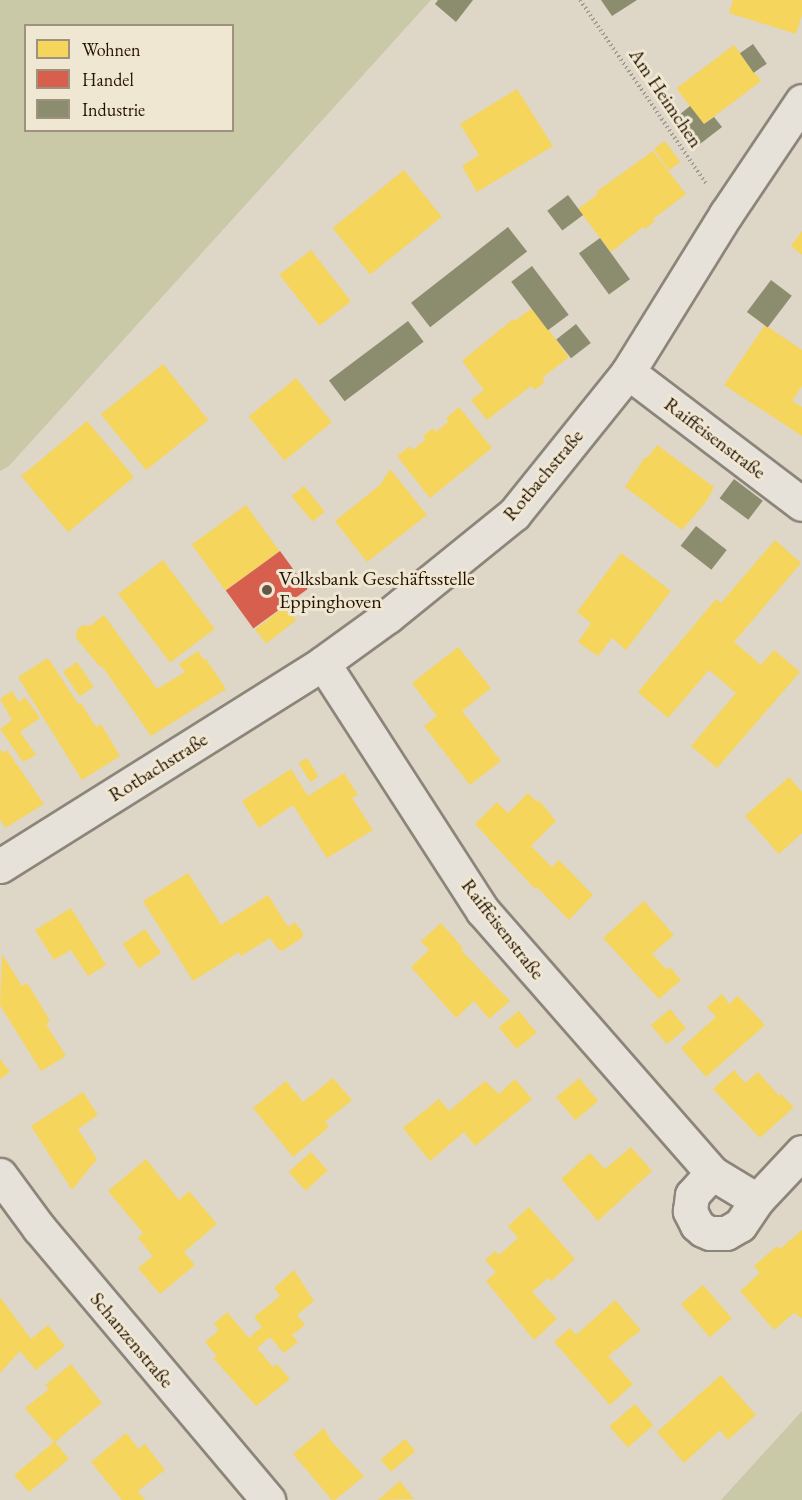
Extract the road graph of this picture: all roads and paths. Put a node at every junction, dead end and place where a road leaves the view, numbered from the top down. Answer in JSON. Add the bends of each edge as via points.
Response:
{"nodes":[{"id":1,"x":580,"y":0,"type":"edge"},
{"id":2,"x":802,"y":101,"type":"edge"},
{"id":3,"x":726,"y":214,"type":"junction"},
{"id":4,"x":628,"y":372,"type":"junction"},
{"id":5,"x":802,"y":504,"type":"edge"},
{"id":6,"x":323,"y":663,"type":"junction"},
{"id":7,"x":0,"y":866,"type":"edge"},
{"id":8,"x":802,"y":1152,"type":"edge"},
{"id":9,"x":712,"y":1173,"type":"junction"},
{"id":10,"x":0,"y":1175,"type":"edge"},
{"id":11,"x":757,"y":1200,"type":"junction"},
{"id":12,"x":268,"y":1500,"type":"edge"}],
"edges":[{"from":1,"to":3,"type":"path","name":"Am Heimchen"},
{"from":2,"to":3,"type":"street","name":"Rotbachstraße"},
{"from":3,"to":4,"type":"street","name":"Rotbachstraße"},
{"from":4,"to":5,"type":"street","name":"Raiffeisenstraße"},
{"from":4,"to":6,"type":"street","name":"Rotbachstraße","via":[[514,514]]},
{"from":6,"to":7,"type":"street","name":"Rotbachstraße"},
{"from":6,"to":9,"type":"street","name":"Raiffeisenstraße","via":[[483,911]]},
{"from":8,"to":11,"type":"street"},
{"from":9,"to":11,"type":"street","name":"Raiffeisenstraße"},
{"from":9,"to":11,"type":"street","via":[[696,1188],[690,1203],[692,1218],[703,1230],[718,1234],[734,1230]]},
{"from":10,"to":12,"type":"street","name":"Schanzenstraße","via":[[39,1228]]}]}
